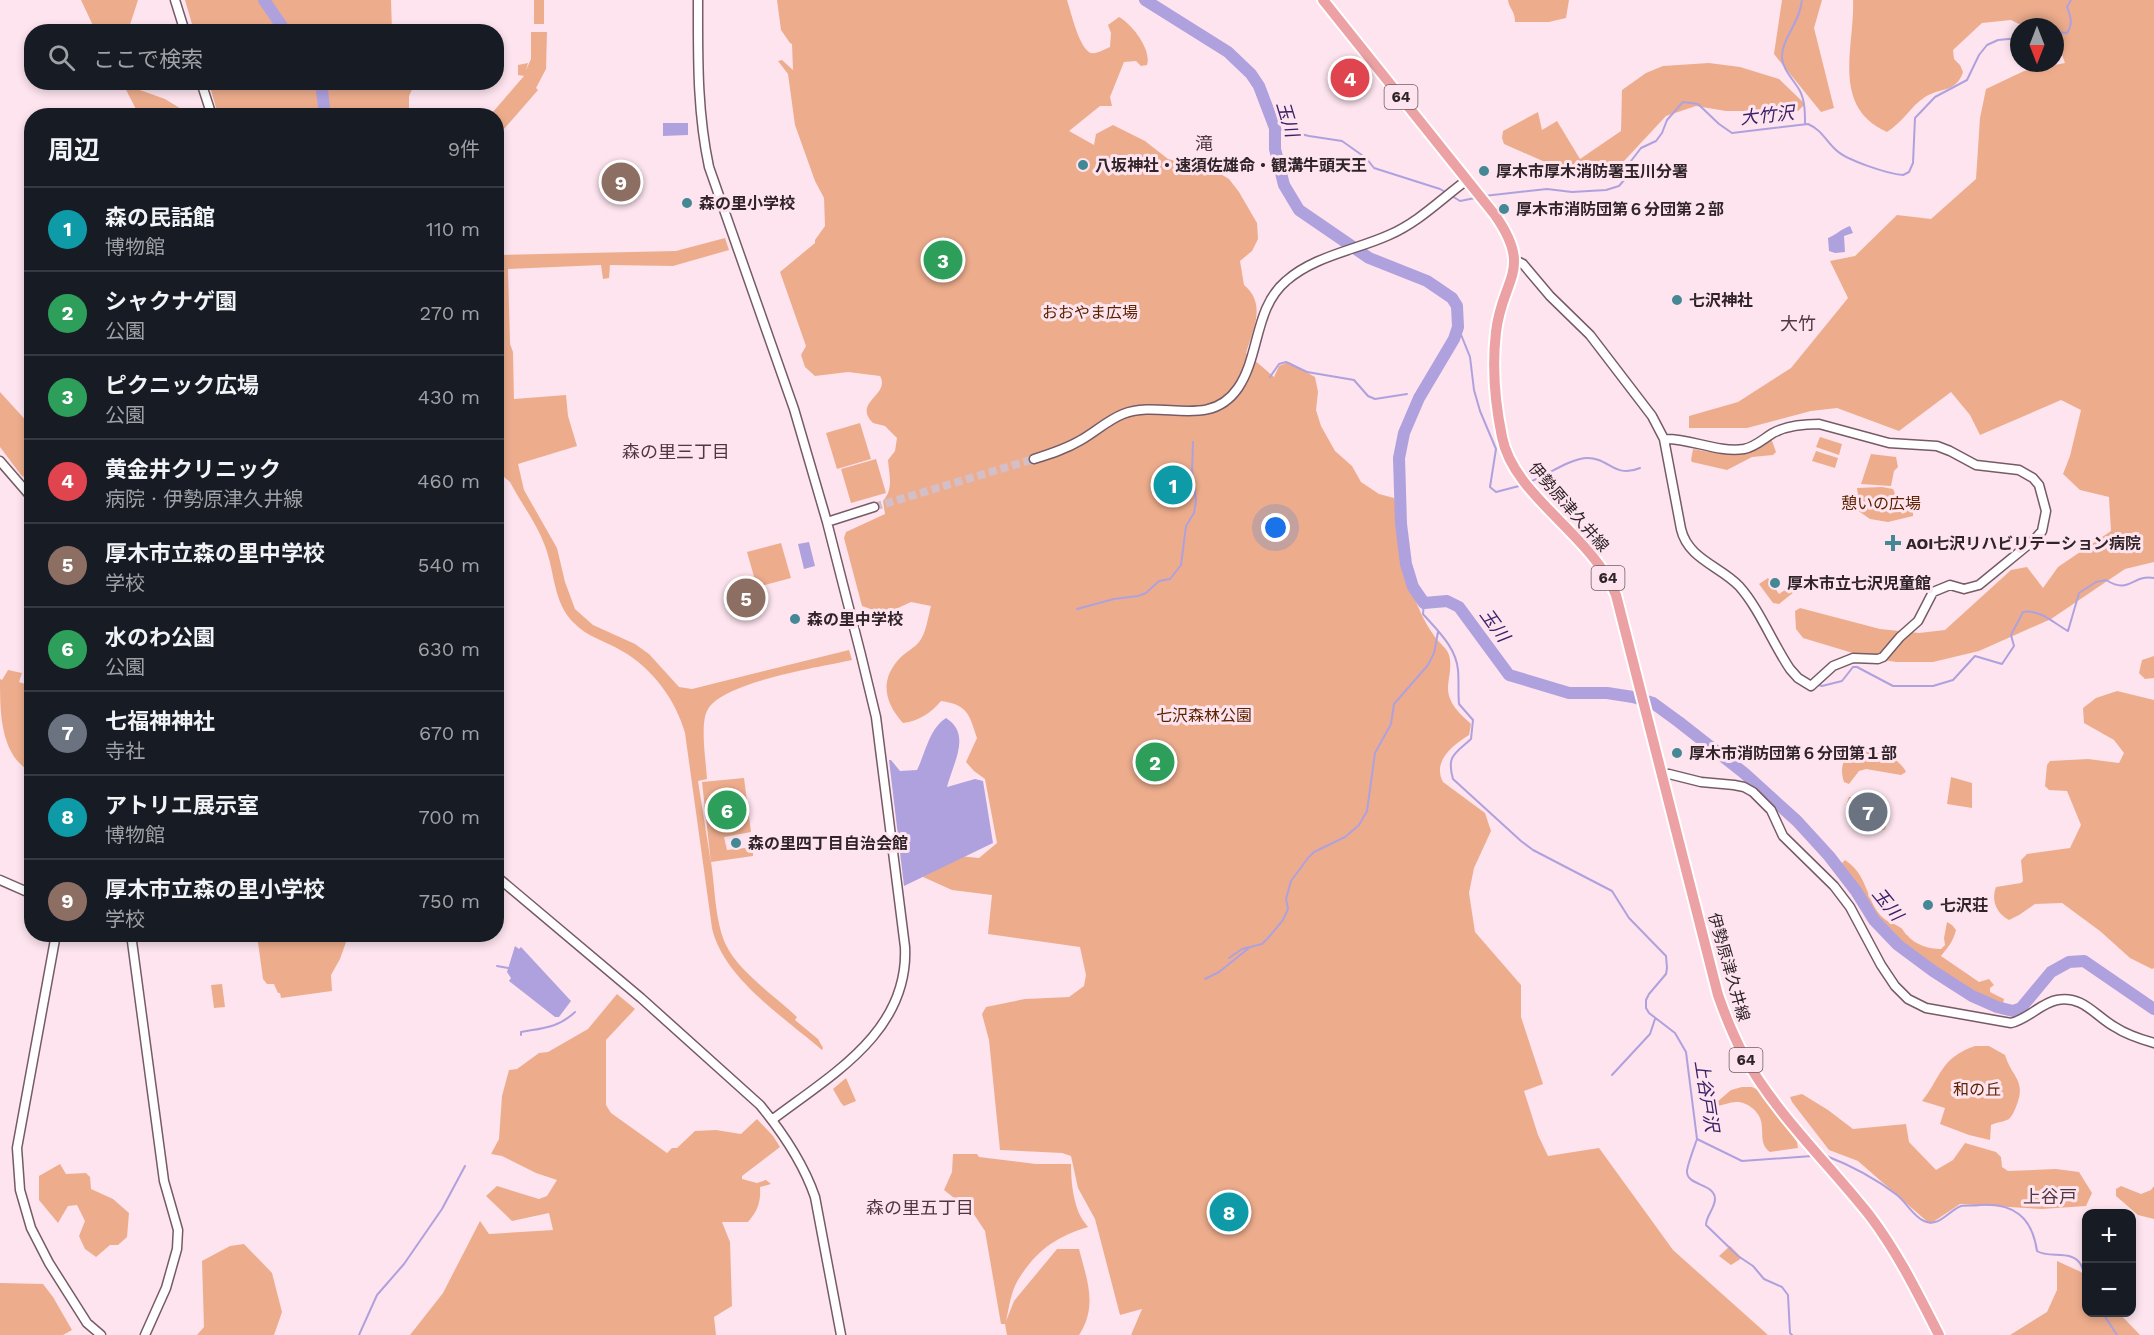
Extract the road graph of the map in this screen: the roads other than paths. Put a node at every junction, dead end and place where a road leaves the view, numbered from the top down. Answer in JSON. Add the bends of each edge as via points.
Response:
{"nodes":[{"id":1,"x":175,"y":0,"type":"edge"},
{"id":2,"x":698,"y":0,"type":"edge"},
{"id":3,"x":1323,"y":0,"type":"edge"},
{"id":4,"x":182,"y":24,"type":"edge"},
{"id":5,"x":204,"y":90,"type":"edge"},
{"id":6,"x":209,"y":108,"type":"edge"},
{"id":7,"x":1467,"y":180,"type":"junction"},
{"id":8,"x":1515,"y":260,"type":"junction"},
{"id":9,"x":1664,"y":439,"type":"junction"},
{"id":10,"x":1034,"y":459,"type":"tunnel mouth"},
{"id":11,"x":0,"y":461,"type":"edge"},
{"id":12,"x":24,"y":489,"type":"edge"},
{"id":13,"x":874,"y":507,"type":"tunnel mouth"},
{"id":14,"x":827,"y":522,"type":"junction"},
{"id":15,"x":1663,"y":774,"type":"junction"},
{"id":16,"x":0,"y":880,"type":"edge"},
{"id":17,"x":504,"y":882,"type":"edge"},
{"id":18,"x":24,"y":890,"type":"edge"},
{"id":19,"x":55,"y":942,"type":"edge"},
{"id":20,"x":132,"y":942,"type":"edge"},
{"id":21,"x":2154,"y":1043,"type":"edge"},
{"id":22,"x":772,"y":1120,"type":"junction"},
{"id":23,"x":101,"y":1335,"type":"edge"},
{"id":24,"x":146,"y":1335,"type":"edge"},
{"id":25,"x":842,"y":1335,"type":"edge"},
{"id":26,"x":1939,"y":1335,"type":"edge"}],
"edges":[{"from":1,"to":4,"type":"street"},
{"from":2,"to":14,"type":"street","via":[[698,92],[709,166],[794,410]]},
{"from":3,"to":7,"type":"main road","number":"64"},
{"from":5,"to":6,"type":"street"},
{"from":7,"to":8,"type":"main road","number":"64","via":[[1509,236]]},
{"from":7,"to":10,"type":"street","via":[[1408,226],[1294,274],[1278,289],[1263,316],[1244,378],[1230,398],[1204,411],[1125,414],[1078,441]]},
{"from":8,"to":9,"type":"street","via":[[1605,353],[1652,416]]},
{"from":8,"to":15,"type":"main road","name":"伊勢原津久井線","number":"64","via":[[1498,318],[1494,356],[1502,440],[1522,479],[1590,552],[1608,578],[1620,607]]},
{"from":9,"to":9,"type":"street","via":[[1746,449],[1778,431],[1819,424],[1889,443],[1937,446],[1976,465],[2013,468],[2028,475],[2043,494],[2046,521],[2034,540],[1979,585],[1964,589],[1950,585],[1934,592],[1918,621],[1883,657],[1853,658],[1833,666],[1811,686],[1790,669],[1741,588],[1686,543]]},
{"from":11,"to":12,"type":"street"},
{"from":13,"to":14,"type":"street"},
{"from":14,"to":22,"type":"street","via":[[876,717],[905,947],[904,967],[893,1008],[875,1035]]},
{"from":15,"to":21,"type":"street","via":[[1744,787],[1753,792],[1772,810],[1784,836],[1850,907],[1881,965],[1908,999],[1926,1008],[2011,1023],[2056,1000],[2080,1001],[2113,1026]]},
{"from":15,"to":26,"type":"main road","name":"伊勢原津久井線","number":"64","via":[[1718,994],[1742,1053],[1759,1080],[1868,1215],[1900,1262]]},
{"from":16,"to":18,"type":"street"},
{"from":17,"to":22,"type":"street","via":[[665,1019]]},
{"from":19,"to":23,"type":"street","via":[[17,1148],[20,1190],[31,1228],[49,1263],[87,1323]]},
{"from":20,"to":24,"type":"street","via":[[164,1181],[178,1230],[166,1288]]},
{"from":22,"to":25,"type":"street","via":[[792,1147],[815,1197]]}]}
